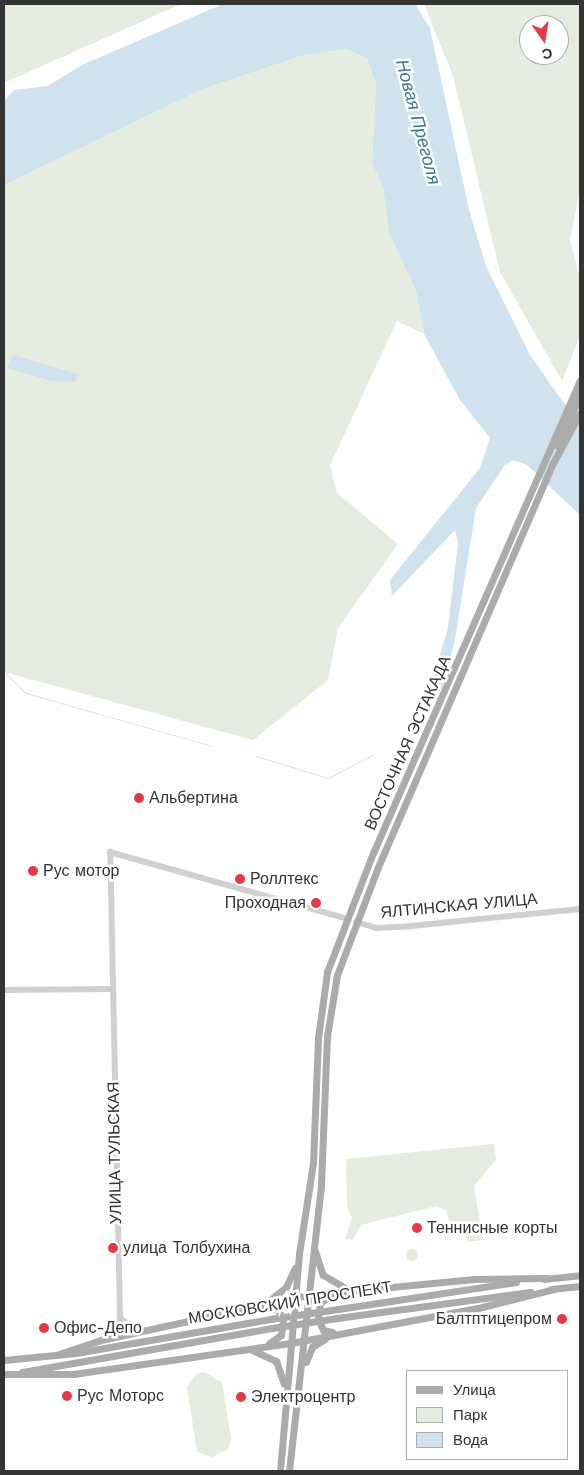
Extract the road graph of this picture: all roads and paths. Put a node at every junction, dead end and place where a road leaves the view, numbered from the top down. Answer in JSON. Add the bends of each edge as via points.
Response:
{"nodes":[{"id":1,"x":580,"y":380,"type":"edge"},
{"id":2,"x":580,"y":395,"type":"edge"},
{"id":3,"x":580,"y":413,"type":"edge"},
{"id":4,"x":553,"y":463,"type":"junction"},
{"id":5,"x":110,"y":852,"type":"joint"},
{"id":6,"x":580,"y":909,"type":"edge"},
{"id":7,"x":345,"y":918,"type":"junction"},
{"id":8,"x":356,"y":922,"type":"junction"},
{"id":9,"x":111,"y":989,"type":"junction"},
{"id":10,"x":4,"y":990,"type":"edge"},
{"id":11,"x":313,"y":1242,"type":"junction"},
{"id":12,"x":299,"y":1254,"type":"junction"},
{"id":13,"x":580,"y":1274,"type":"edge"},
{"id":14,"x":546,"y":1278,"type":"junction"},
{"id":15,"x":580,"y":1286,"type":"edge"},
{"id":16,"x":554,"y":1289,"type":"junction"},
{"id":17,"x":338,"y":1292,"type":"junction"},
{"id":18,"x":362,"y":1292,"type":"junction"},
{"id":19,"x":308,"y":1295,"type":"junction"},
{"id":20,"x":295,"y":1297,"type":"junction"},
{"id":21,"x":262,"y":1304,"type":"junction"},
{"id":22,"x":120,"y":1318,"type":"junction"},
{"id":23,"x":142,"y":1331,"type":"junction"},
{"id":24,"x":339,"y":1333,"type":"junction"},
{"id":25,"x":112,"y":1338,"type":"junction"},
{"id":26,"x":304,"y":1340,"type":"junction"},
{"id":27,"x":291,"y":1343,"type":"junction"},
{"id":28,"x":259,"y":1346,"type":"junction"},
{"id":29,"x":240,"y":1347,"type":"junction"},
{"id":30,"x":56,"y":1356,"type":"junction"},
{"id":31,"x":4,"y":1360,"type":"edge"},
{"id":32,"x":17,"y":1373,"type":"junction"},
{"id":33,"x":4,"y":1374,"type":"edge"},
{"id":34,"x":302,"y":1376,"type":"junction"},
{"id":35,"x":286,"y":1406,"type":"junction"},
{"id":36,"x":280,"y":1471,"type":"edge"},
{"id":37,"x":289,"y":1471,"type":"edge"}],
"edges":[{"from":1,"to":7,"type":"main road","name":"ВОСТОЧНАЯ ЭСТАКАДА"},
{"from":2,"to":4,"type":"main road"},
{"from":3,"to":4,"type":"main road"},
{"from":4,"to":8,"type":"main road","name":"ВОСТОЧНАЯ ЭСТАКАДА"},
{"from":5,"to":7,"type":"street","name":"ЯЛТИНСКАЯ УЛИЦА"},
{"from":5,"to":9,"type":"street","name":"УЛИЦА ТУЛЬСКАЯ"},
{"from":6,"to":8,"type":"street","name":"ЯЛТИНСКАЯ УЛИЦА","via":[[394,927]]},
{"from":7,"to":8,"type":"main road","name":"ЯЛТИНСКАЯ УЛИЦА"},
{"from":7,"to":12,"type":"main road","name":"ВОСТОЧНАЯ ЭСТАКАДА","via":[[323,996],[313,1163]]},
{"from":8,"to":11,"type":"main road","name":"ВОСТОЧНАЯ ЭСТАКАДА","via":[[336,975],[329,1019],[322,1179]]},
{"from":9,"to":10,"type":"street"},
{"from":9,"to":22,"type":"street","name":"УЛИЦА ТУЛЬСКАЯ"},
{"from":11,"to":18,"type":"main road","via":[[328,1280],[340,1288]]},
{"from":11,"to":19,"type":"main road","name":"ВОСТОЧНАЯ ЭСТАКАДА"},
{"from":12,"to":20,"type":"main road"},
{"from":12,"to":21,"type":"main road","via":[[286,1287]]},
{"from":13,"to":14,"type":"main road","name":"МОСКОВСКИЙ ПРОСПЕКТ"},
{"from":14,"to":18,"type":"main road","via":[[474,1279]]},
{"from":14,"to":30,"type":"main road","name":"МОСКОВСКИЙ ПРОСПЕКТ","bridge":true,"via":[[338,1308]]},
{"from":15,"to":16,"type":"main road","name":"МОСКОВСКИЙ ПРОСПЕКТ"},
{"from":16,"to":24,"type":"main road","via":[[478,1308]]},
{"from":16,"to":32,"type":"main road","name":"МОСКОВСКИЙ ПРОСПЕКТ","bridge":true,"via":[[272,1328]]},
{"from":17,"to":18,"type":"main road"},
{"from":17,"to":19,"type":"main road"},
{"from":17,"to":24,"type":"main road","via":[[321,1302],[318,1319],[324,1330]]},
{"from":19,"to":20,"type":"main road"},
{"from":19,"to":26,"type":"main road","name":"ВОСТОЧНАЯ ЭСТАКАДА"},
{"from":20,"to":21,"type":"main road"},
{"from":20,"to":27,"type":"main road"},
{"from":21,"to":23,"type":"main road"},
{"from":21,"to":28,"type":"main road","via":[[280,1311],[283,1324],[278,1338]]},
{"from":22,"to":23,"type":"street","via":[[131,1330]]},
{"from":22,"to":25,"type":"street"},
{"from":23,"to":25,"type":"main road"},
{"from":24,"to":26,"type":"main road"},
{"from":24,"to":34,"type":"main road","via":[[312,1347]]},
{"from":25,"to":30,"type":"main road"},
{"from":26,"to":27,"type":"main road"},
{"from":26,"to":34,"type":"main road","name":"ВОСТОЧНАЯ ЭСТАКАДА"},
{"from":27,"to":28,"type":"main road"},
{"from":27,"to":35,"type":"main road"},
{"from":28,"to":29,"type":"main road"},
{"from":29,"to":32,"type":"main road","via":[[73,1374]]},
{"from":29,"to":35,"type":"main road","via":[[265,1353],[276,1361],[283,1375]]},
{"from":30,"to":31,"type":"main road","name":"МОСКОВСКИЙ ПРОСПЕКТ"},
{"from":32,"to":33,"type":"main road"},
{"from":34,"to":37,"type":"main road"},
{"from":35,"to":36,"type":"main road"}]}
